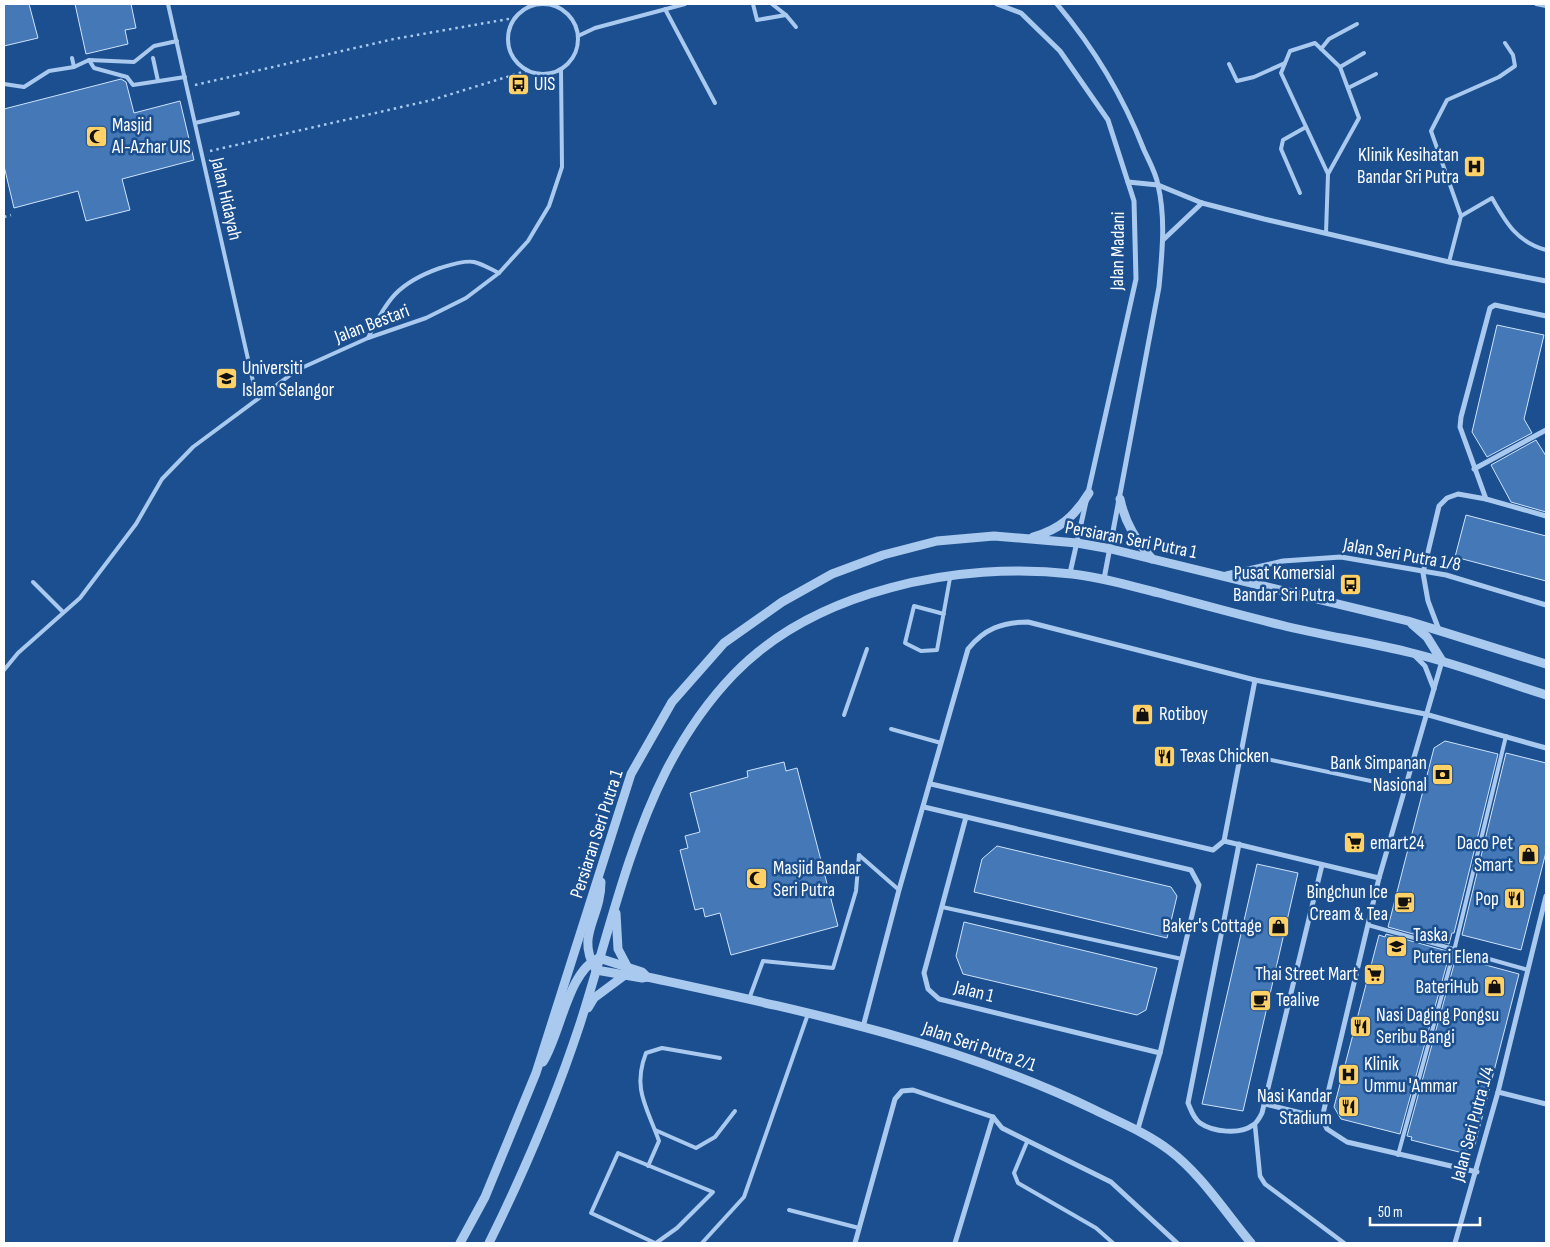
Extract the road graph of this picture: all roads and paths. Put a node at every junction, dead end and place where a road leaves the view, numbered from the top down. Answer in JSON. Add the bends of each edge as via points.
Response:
{"nodes":[{"id":1,"x":168,"y":4,"type":"edge"},
{"id":2,"x":534,"y":4,"type":"edge"},
{"id":3,"x":685,"y":4,"type":"edge"},
{"id":4,"x":753,"y":4,"type":"edge"},
{"id":5,"x":772,"y":4,"type":"edge"},
{"id":6,"x":997,"y":4,"type":"edge"},
{"id":7,"x":1057,"y":4,"type":"edge"},
{"id":8,"x":1536,"y":4,"type":"edge"},
{"id":9,"x":1546,"y":6,"type":"edge"},
{"id":10,"x":665,"y":9,"type":"junction"},
{"id":11,"x":786,"y":15,"type":"junction"},
{"id":12,"x":514,"y":18,"type":"junction"},
{"id":13,"x":1357,"y":24,"type":"dead end"},
{"id":14,"x":796,"y":27,"type":"dead end"},
{"id":15,"x":578,"y":36,"type":"junction"},
{"id":16,"x":177,"y":41,"type":"junction"},
{"id":17,"x":1504,"y":43,"type":"dead end"},
{"id":18,"x":1321,"y":49,"type":"junction"},
{"id":19,"x":1364,"y":52,"type":"dead end"},
{"id":20,"x":72,"y":58,"type":"dead end"},
{"id":21,"x":153,"y":58,"type":"dead end"},
{"id":22,"x":89,"y":60,"type":"junction"},
{"id":23,"x":1286,"y":62,"type":"junction"},
{"id":24,"x":1229,"y":64,"type":"dead end"},
{"id":25,"x":74,"y":67,"type":"junction"},
{"id":26,"x":1340,"y":67,"type":"junction"},
{"id":27,"x":561,"y":70,"type":"junction"},
{"id":28,"x":526,"y":71,"type":"junction"},
{"id":29,"x":1376,"y":74,"type":"dead end"},
{"id":30,"x":185,"y":77,"type":"junction"},
{"id":31,"x":158,"y":81,"type":"junction"},
{"id":32,"x":4,"y":84,"type":"edge"},
{"id":33,"x":187,"y":86,"type":"junction"},
{"id":34,"x":1348,"y":88,"type":"junction"},
{"id":35,"x":715,"y":103,"type":"dead end"},
{"id":36,"x":238,"y":112,"type":"dead end"},
{"id":37,"x":195,"y":123,"type":"junction"},
{"id":38,"x":1306,"y":127,"type":"junction"},
{"id":39,"x":202,"y":153,"type":"junction"},
{"id":40,"x":1328,"y":174,"type":"junction"},
{"id":41,"x":1128,"y":182,"type":"junction"},
{"id":42,"x":1158,"y":185,"type":"junction"},
{"id":43,"x":1300,"y":193,"type":"dead end"},
{"id":44,"x":1202,"y":203,"type":"junction"},
{"id":45,"x":11,"y":215,"type":"dead end"},
{"id":46,"x":1461,"y":216,"type":"junction"},
{"id":47,"x":4,"y":217,"type":"edge"},
{"id":48,"x":1326,"y":233,"type":"junction"},
{"id":49,"x":1164,"y":239,"type":"junction"},
{"id":50,"x":1546,"y":250,"type":"edge"},
{"id":51,"x":1449,"y":262,"type":"junction"},
{"id":52,"x":500,"y":273,"type":"junction"},
{"id":53,"x":1546,"y":281,"type":"edge"},
{"id":54,"x":1546,"y":316,"type":"edge"},
{"id":55,"x":368,"y":338,"type":"junction"},
{"id":56,"x":257,"y":399,"type":"junction"},
{"id":57,"x":1546,"y":430,"type":"edge"},
{"id":58,"x":1474,"y":470,"type":"junction"},
{"id":59,"x":1089,"y":493,"type":"junction"},
{"id":60,"x":1120,"y":499,"type":"junction"},
{"id":61,"x":1486,"y":499,"type":"junction"},
{"id":62,"x":1546,"y":516,"type":"edge"},
{"id":63,"x":1028,"y":539,"type":"junction"},
{"id":64,"x":1077,"y":543,"type":"junction"},
{"id":65,"x":1111,"y":549,"type":"junction"},
{"id":66,"x":1152,"y":559,"type":"junction"},
{"id":67,"x":1070,"y":573,"type":"junction"},
{"id":68,"x":1423,"y":573,"type":"junction"},
{"id":69,"x":951,"y":574,"type":"junction"},
{"id":70,"x":1220,"y":576,"type":"junction"},
{"id":71,"x":1104,"y":579,"type":"junction"},
{"id":72,"x":33,"y":582,"type":"dead end"},
{"id":73,"x":1546,"y":605,"type":"edge"},
{"id":74,"x":63,"y":612,"type":"junction"},
{"id":75,"x":944,"y":614,"type":"junction"},
{"id":76,"x":1408,"y":621,"type":"junction"},
{"id":77,"x":1439,"y":630,"type":"junction"},
{"id":78,"x":866,"y":649,"type":"dead end"},
{"id":79,"x":1411,"y":652,"type":"junction"},
{"id":80,"x":1442,"y":661,"type":"junction"},
{"id":81,"x":1546,"y":664,"type":"edge"},
{"id":82,"x":4,"y":670,"type":"edge"},
{"id":83,"x":1255,"y":680,"type":"junction"},
{"id":84,"x":1434,"y":689,"type":"junction"},
{"id":85,"x":1546,"y":695,"type":"edge"},
{"id":86,"x":1425,"y":714,"type":"junction"},
{"id":87,"x":844,"y":715,"type":"dead end"},
{"id":88,"x":890,"y":729,"type":"dead end"},
{"id":89,"x":1506,"y":736,"type":"junction"},
{"id":90,"x":941,"y":744,"type":"junction"},
{"id":91,"x":1546,"y":748,"type":"edge"},
{"id":92,"x":1243,"y":754,"type":"junction"},
{"id":93,"x":931,"y":784,"type":"junction"},
{"id":94,"x":1404,"y":788,"type":"junction"},
{"id":95,"x":924,"y":807,"type":"junction"},
{"id":96,"x":966,"y":817,"type":"junction"},
{"id":97,"x":1224,"y":841,"type":"junction"},
{"id":98,"x":1239,"y":844,"type":"junction"},
{"id":99,"x":1322,"y":865,"type":"junction"},
{"id":100,"x":600,"y":874,"type":"junction"},
{"id":101,"x":1379,"y":878,"type":"junction"},
{"id":102,"x":899,"y":890,"type":"junction"},
{"id":103,"x":1546,"y":896,"type":"edge"},
{"id":104,"x":616,"y":902,"type":"junction"},
{"id":105,"x":942,"y":907,"type":"junction"},
{"id":106,"x":1368,"y":926,"type":"junction"},
{"id":107,"x":1454,"y":951,"type":"junction"},
{"id":108,"x":1182,"y":959,"type":"junction"},
{"id":109,"x":595,"y":963,"type":"junction"},
{"id":110,"x":1528,"y":970,"type":"junction"},
{"id":111,"x":626,"y":972,"type":"junction"},
{"id":112,"x":749,"y":999,"type":"junction"},
{"id":113,"x":808,"y":1014,"type":"junction"},
{"id":114,"x":580,"y":1024,"type":"junction"},
{"id":115,"x":863,"y":1028,"type":"junction"},
{"id":116,"x":1160,"y":1053,"type":"junction"},
{"id":117,"x":720,"y":1058,"type":"dead end"},
{"id":118,"x":536,"y":1073,"type":"junction"},
{"id":119,"x":1498,"y":1092,"type":"junction"},
{"id":120,"x":1265,"y":1104,"type":"junction"},
{"id":121,"x":1546,"y":1104,"type":"edge"},
{"id":122,"x":735,"y":1111,"type":"dead end"},
{"id":123,"x":993,"y":1117,"type":"junction"},
{"id":124,"x":1322,"y":1118,"type":"junction"},
{"id":125,"x":1255,"y":1124,"type":"junction"},
{"id":126,"x":655,"y":1130,"type":"junction"},
{"id":127,"x":1137,"y":1132,"type":"junction"},
{"id":128,"x":1027,"y":1142,"type":"junction"},
{"id":129,"x":1398,"y":1155,"type":"junction"},
{"id":130,"x":648,"y":1166,"type":"junction"},
{"id":131,"x":1477,"y":1172,"type":"junction"},
{"id":132,"x":790,"y":1210,"type":"dead end"},
{"id":133,"x":859,"y":1228,"type":"junction"},
{"id":134,"x":460,"y":1243,"type":"edge"},
{"id":135,"x":489,"y":1243,"type":"edge"},
{"id":136,"x":655,"y":1243,"type":"edge"},
{"id":137,"x":702,"y":1243,"type":"edge"},
{"id":138,"x":855,"y":1243,"type":"edge"},
{"id":139,"x":956,"y":1243,"type":"edge"},
{"id":140,"x":1113,"y":1243,"type":"edge"},
{"id":141,"x":1177,"y":1243,"type":"edge"},
{"id":142,"x":1251,"y":1243,"type":"edge"},
{"id":143,"x":1344,"y":1243,"type":"edge"},
{"id":144,"x":1455,"y":1243,"type":"edge"}],
"edges":[{"from":1,"to":16,"type":"lane","name":"Jalan Hidayah"},
{"from":2,"to":12,"type":"lane"},
{"from":2,"to":15,"type":"lane","via":[[558,7],[568,14]]},
{"from":3,"to":10,"type":"lane"},
{"from":4,"to":11,"type":"lane","via":[[757,20]]},
{"from":5,"to":11,"type":"lane"},
{"from":6,"to":41,"type":"street","name":"Jalan Madani","via":[[1021,13],[1060,51],[1108,120]]},
{"from":7,"to":42,"type":"street","via":[[1116,87],[1130,113]]},
{"from":8,"to":9,"type":"lane"},
{"from":10,"to":15,"type":"lane"},
{"from":10,"to":35,"type":"lane"},
{"from":11,"to":14,"type":"lane"},
{"from":12,"to":28,"type":"lane","via":[[508,29],[507,42],[516,64]]},
{"from":12,"to":33,"type":"path","via":[[394,39]]},
{"from":13,"to":18,"type":"lane","via":[[1330,39]]},
{"from":15,"to":27,"type":"lane","via":[[575,55]]},
{"from":16,"to":22,"type":"lane","via":[[154,46],[134,62]]},
{"from":16,"to":30,"type":"lane","name":"Jalan Hidayah"},
{"from":17,"to":46,"type":"lane","via":[[1513,55],[1515,66],[1499,77],[1448,100],[1431,131]]},
{"from":18,"to":23,"type":"lane","via":[[1315,43],[1290,51]]},
{"from":18,"to":26,"type":"lane"},
{"from":19,"to":26,"type":"lane"},
{"from":20,"to":25,"type":"lane"},
{"from":21,"to":31,"type":"lane"},
{"from":22,"to":25,"type":"lane"},
{"from":22,"to":31,"type":"lane","via":[[94,68],[126,77],[133,85]]},
{"from":23,"to":24,"type":"lane","via":[[1237,81]]},
{"from":23,"to":38,"type":"lane","via":[[1282,74]]},
{"from":25,"to":32,"type":"lane","via":[[49,71],[24,87]]},
{"from":26,"to":34,"type":"lane"},
{"from":27,"to":28,"type":"lane","via":[[538,75]]},
{"from":27,"to":52,"type":"lane","name":"Jalan Bestari","via":[[562,167],[550,206],[528,241]]},
{"from":28,"to":39,"type":"path","via":[[432,100]]},
{"from":29,"to":34,"type":"lane"},
{"from":30,"to":31,"type":"lane"},
{"from":30,"to":33,"type":"lane","name":"Jalan Hidayah"},
{"from":33,"to":37,"type":"lane","name":"Jalan Hidayah"},
{"from":34,"to":40,"type":"lane","via":[[1359,118]]},
{"from":36,"to":37,"type":"lane"},
{"from":37,"to":39,"type":"lane","name":"Jalan Hidayah"},
{"from":38,"to":40,"type":"lane"},
{"from":38,"to":43,"type":"lane","via":[[1283,140],[1280,149]]},
{"from":39,"to":56,"type":"lane","name":"Jalan Hidayah"},
{"from":40,"to":48,"type":"lane"},
{"from":41,"to":42,"type":"street"},
{"from":41,"to":59,"type":"street","name":"Jalan Madani","via":[[1134,201],[1136,279]]},
{"from":42,"to":44,"type":"street"},
{"from":42,"to":49,"type":"street"},
{"from":44,"to":48,"type":"street"},
{"from":44,"to":49,"type":"street"},
{"from":45,"to":47,"type":"path"},
{"from":46,"to":50,"type":"lane","via":[[1492,198],[1512,231],[1523,241]]},
{"from":46,"to":51,"type":"lane"},
{"from":48,"to":51,"type":"street"},
{"from":49,"to":60,"type":"street","via":[[1159,287]]},
{"from":51,"to":53,"type":"street"},
{"from":52,"to":55,"type":"lane","name":"Jalan Bestari","via":[[466,298],[426,318]]},
{"from":52,"to":55,"type":"lane","via":[[474,262],[450,265],[419,275],[396,291],[382,308]]},
{"from":54,"to":58,"type":"street","via":[[1495,305],[1490,308],[1460,427]]},
{"from":55,"to":56,"type":"lane","name":"Jalan Bestari","via":[[297,370]]},
{"from":56,"to":74,"type":"lane","name":"Jalan Bestari","via":[[192,447],[162,479],[136,524],[80,598]]},
{"from":57,"to":58,"type":"street"},
{"from":58,"to":61,"type":"street"},
{"from":59,"to":63,"type":"street","via":[[1068,520],[1043,535]]},
{"from":59,"to":64,"type":"street","name":"Jalan Madani"},
{"from":60,"to":65,"type":"street"},
{"from":60,"to":66,"type":"street","via":[[1130,531]]},
{"from":61,"to":62,"type":"street"},
{"from":61,"to":68,"type":"street","via":[[1458,494],[1439,506]]},
{"from":63,"to":64,"type":"street","name":"Persiaran Seri Putra 1"},
{"from":63,"to":100,"type":"street","name":"Persiaran Seri Putra 1","via":[[994,536],[937,541],[883,555],[832,574],[799,592],[724,643],[672,702],[631,774]]},
{"from":64,"to":65,"type":"street","name":"Persiaran Seri Putra 1"},
{"from":64,"to":67,"type":"street","name":"Jalan Madani"},
{"from":65,"to":66,"type":"street","name":"Persiaran Seri Putra 1"},
{"from":65,"to":71,"type":"street"},
{"from":66,"to":70,"type":"street","name":"Persiaran Seri Putra 1"},
{"from":67,"to":69,"type":"street","name":"Persiaran Seri Putra 1","via":[[996,571]]},
{"from":67,"to":71,"type":"street","name":"Persiaran Seri Putra 1"},
{"from":68,"to":70,"type":"street","name":"Jalan Seri Putra 1/8","via":[[1341,557],[1283,561]]},
{"from":68,"to":73,"type":"street","name":"Jalan Seri Putra 1/8","via":[[1446,575]]},
{"from":68,"to":77,"type":"street","via":[[1428,602]]},
{"from":69,"to":75,"type":"lane"},
{"from":69,"to":104,"type":"street","name":"Persiaran Seri Putra 1","via":[[920,579],[866,595],[822,613],[778,638],[735,673],[697,719],[666,772],[639,835]]},
{"from":70,"to":76,"type":"street","name":"Persiaran Seri Putra 1"},
{"from":71,"to":79,"type":"street","name":"Persiaran Seri Putra 1","via":[[1286,626]]},
{"from":72,"to":74,"type":"lane"},
{"from":74,"to":82,"type":"lane","name":"Jalan Bestari"},
{"from":75,"to":75,"type":"lane","via":[[937,650],[921,651],[905,643],[914,606]]},
{"from":76,"to":77,"type":"street","name":"Persiaran Seri Putra 1"},
{"from":76,"to":80,"type":"street","via":[[1427,637]]},
{"from":77,"to":81,"type":"street","name":"Persiaran Seri Putra 1"},
{"from":78,"to":87,"type":"lane"},
{"from":79,"to":80,"type":"street","name":"Persiaran Seri Putra 1"},
{"from":79,"to":84,"type":"street","via":[[1425,666]]},
{"from":80,"to":84,"type":"street"},
{"from":80,"to":85,"type":"street","name":"Persiaran Seri Putra 1"},
{"from":83,"to":86,"type":"street"},
{"from":83,"to":90,"type":"street","via":[[1028,622],[1011,622],[993,627],[968,649]]},
{"from":83,"to":92,"type":"street"},
{"from":84,"to":86,"type":"street"},
{"from":86,"to":89,"type":"street"},
{"from":86,"to":94,"type":"street"},
{"from":88,"to":90,"type":"lane"},
{"from":89,"to":91,"type":"street"},
{"from":89,"to":107,"type":"lane"},
{"from":90,"to":93,"type":"street"},
{"from":92,"to":94,"type":"lane"},
{"from":92,"to":97,"type":"street"},
{"from":93,"to":95,"type":"street"},
{"from":93,"to":97,"type":"street","via":[[1212,850]]},
{"from":94,"to":101,"type":"street"},
{"from":95,"to":96,"type":"street"},
{"from":95,"to":102,"type":"street"},
{"from":96,"to":105,"type":"street","name":"Jalan 1"},
{"from":96,"to":108,"type":"street","via":[[1191,870],[1199,885]]},
{"from":97,"to":98,"type":"street"},
{"from":98,"to":99,"type":"street"},
{"from":98,"to":125,"type":"street","via":[[1188,1103],[1201,1124],[1230,1132],[1243,1131]]},
{"from":99,"to":101,"type":"street"},
{"from":99,"to":120,"type":"street"},
{"from":100,"to":109,"type":"street","via":[[601,894],[586,940],[586,951]]},
{"from":100,"to":118,"type":"street","name":"Persiaran Seri Putra 1"},
{"from":101,"to":106,"type":"street"},
{"from":102,"to":112,"type":"lane","via":[[859,855],[856,891],[833,968],[763,961]]},
{"from":102,"to":115,"type":"street"},
{"from":103,"to":110,"type":"street","name":"Jalan Seri Putra 1/4"},
{"from":104,"to":109,"type":"street","name":"Persiaran Seri Putra 1"},
{"from":104,"to":111,"type":"street","via":[[618,949]]},
{"from":105,"to":108,"type":"lane"},
{"from":105,"to":116,"type":"street","name":"Jalan 1","via":[[924,973],[928,989],[939,999]]},
{"from":106,"to":107,"type":"lane"},
{"from":106,"to":124,"type":"street"},
{"from":107,"to":110,"type":"lane"},
{"from":107,"to":129,"type":"lane"},
{"from":108,"to":116,"type":"street"},
{"from":109,"to":111,"type":"street","name":"Jalan Seri Putra 2/1"},
{"from":109,"to":114,"type":"street","name":"Persiaran Seri Putra 1"},
{"from":109,"to":118,"type":"street","via":[[577,979],[552,1047]]},
{"from":110,"to":119,"type":"street","name":"Jalan Seri Putra 1/4"},
{"from":111,"to":112,"type":"street","name":"Jalan Seri Putra 2/1"},
{"from":111,"to":114,"type":"street","via":[[594,998]]},
{"from":112,"to":113,"type":"street","name":"Jalan Seri Putra 2/1"},
{"from":113,"to":115,"type":"street","name":"Jalan Seri Putra 2/1"},
{"from":113,"to":137,"type":"lane","via":[[744,1197]]},
{"from":114,"to":135,"type":"street","name":"Persiaran Seri Putra 1","via":[[544,1125]]},
{"from":115,"to":127,"type":"street","name":"Jalan Seri Putra 2/1","via":[[1002,1070],[1056,1091]]},
{"from":116,"to":127,"type":"street"},
{"from":117,"to":126,"type":"lane","via":[[662,1048],[646,1054],[639,1071],[641,1097]]},
{"from":118,"to":134,"type":"street","name":"Persiaran Seri Putra 1","via":[[485,1197]]},
{"from":119,"to":121,"type":"street"},
{"from":119,"to":131,"type":"street","name":"Jalan Seri Putra 1/4"},
{"from":120,"to":124,"type":"street"},
{"from":120,"to":125,"type":"street"},
{"from":122,"to":126,"type":"lane","via":[[715,1137],[696,1148]]},
{"from":123,"to":128,"type":"street","via":[[1002,1128]]},
{"from":123,"to":133,"type":"street","via":[[913,1090],[902,1091],[895,1099]]},
{"from":123,"to":139,"type":"street"},
{"from":124,"to":129,"type":"street","via":[[1336,1137]]},
{"from":125,"to":143,"type":"street","via":[[1260,1176],[1266,1184]]},
{"from":126,"to":130,"type":"lane","via":[[659,1141]]},
{"from":127,"to":142,"type":"street","name":"Jalan Seri Putra 2/1","via":[[1168,1149],[1188,1168]]},
{"from":128,"to":140,"type":"lane","via":[[1014,1173],[1018,1183],[1096,1228]]},
{"from":128,"to":141,"type":"street","via":[[1111,1182]]},
{"from":129,"to":131,"type":"street"},
{"from":130,"to":136,"type":"lane","via":[[713,1192],[677,1228]]},
{"from":130,"to":136,"type":"lane","via":[[618,1153],[591,1212]]},
{"from":131,"to":144,"type":"street","name":"Jalan Seri Putra 1/4"},
{"from":132,"to":133,"type":"lane"},
{"from":133,"to":138,"type":"street"}]}
